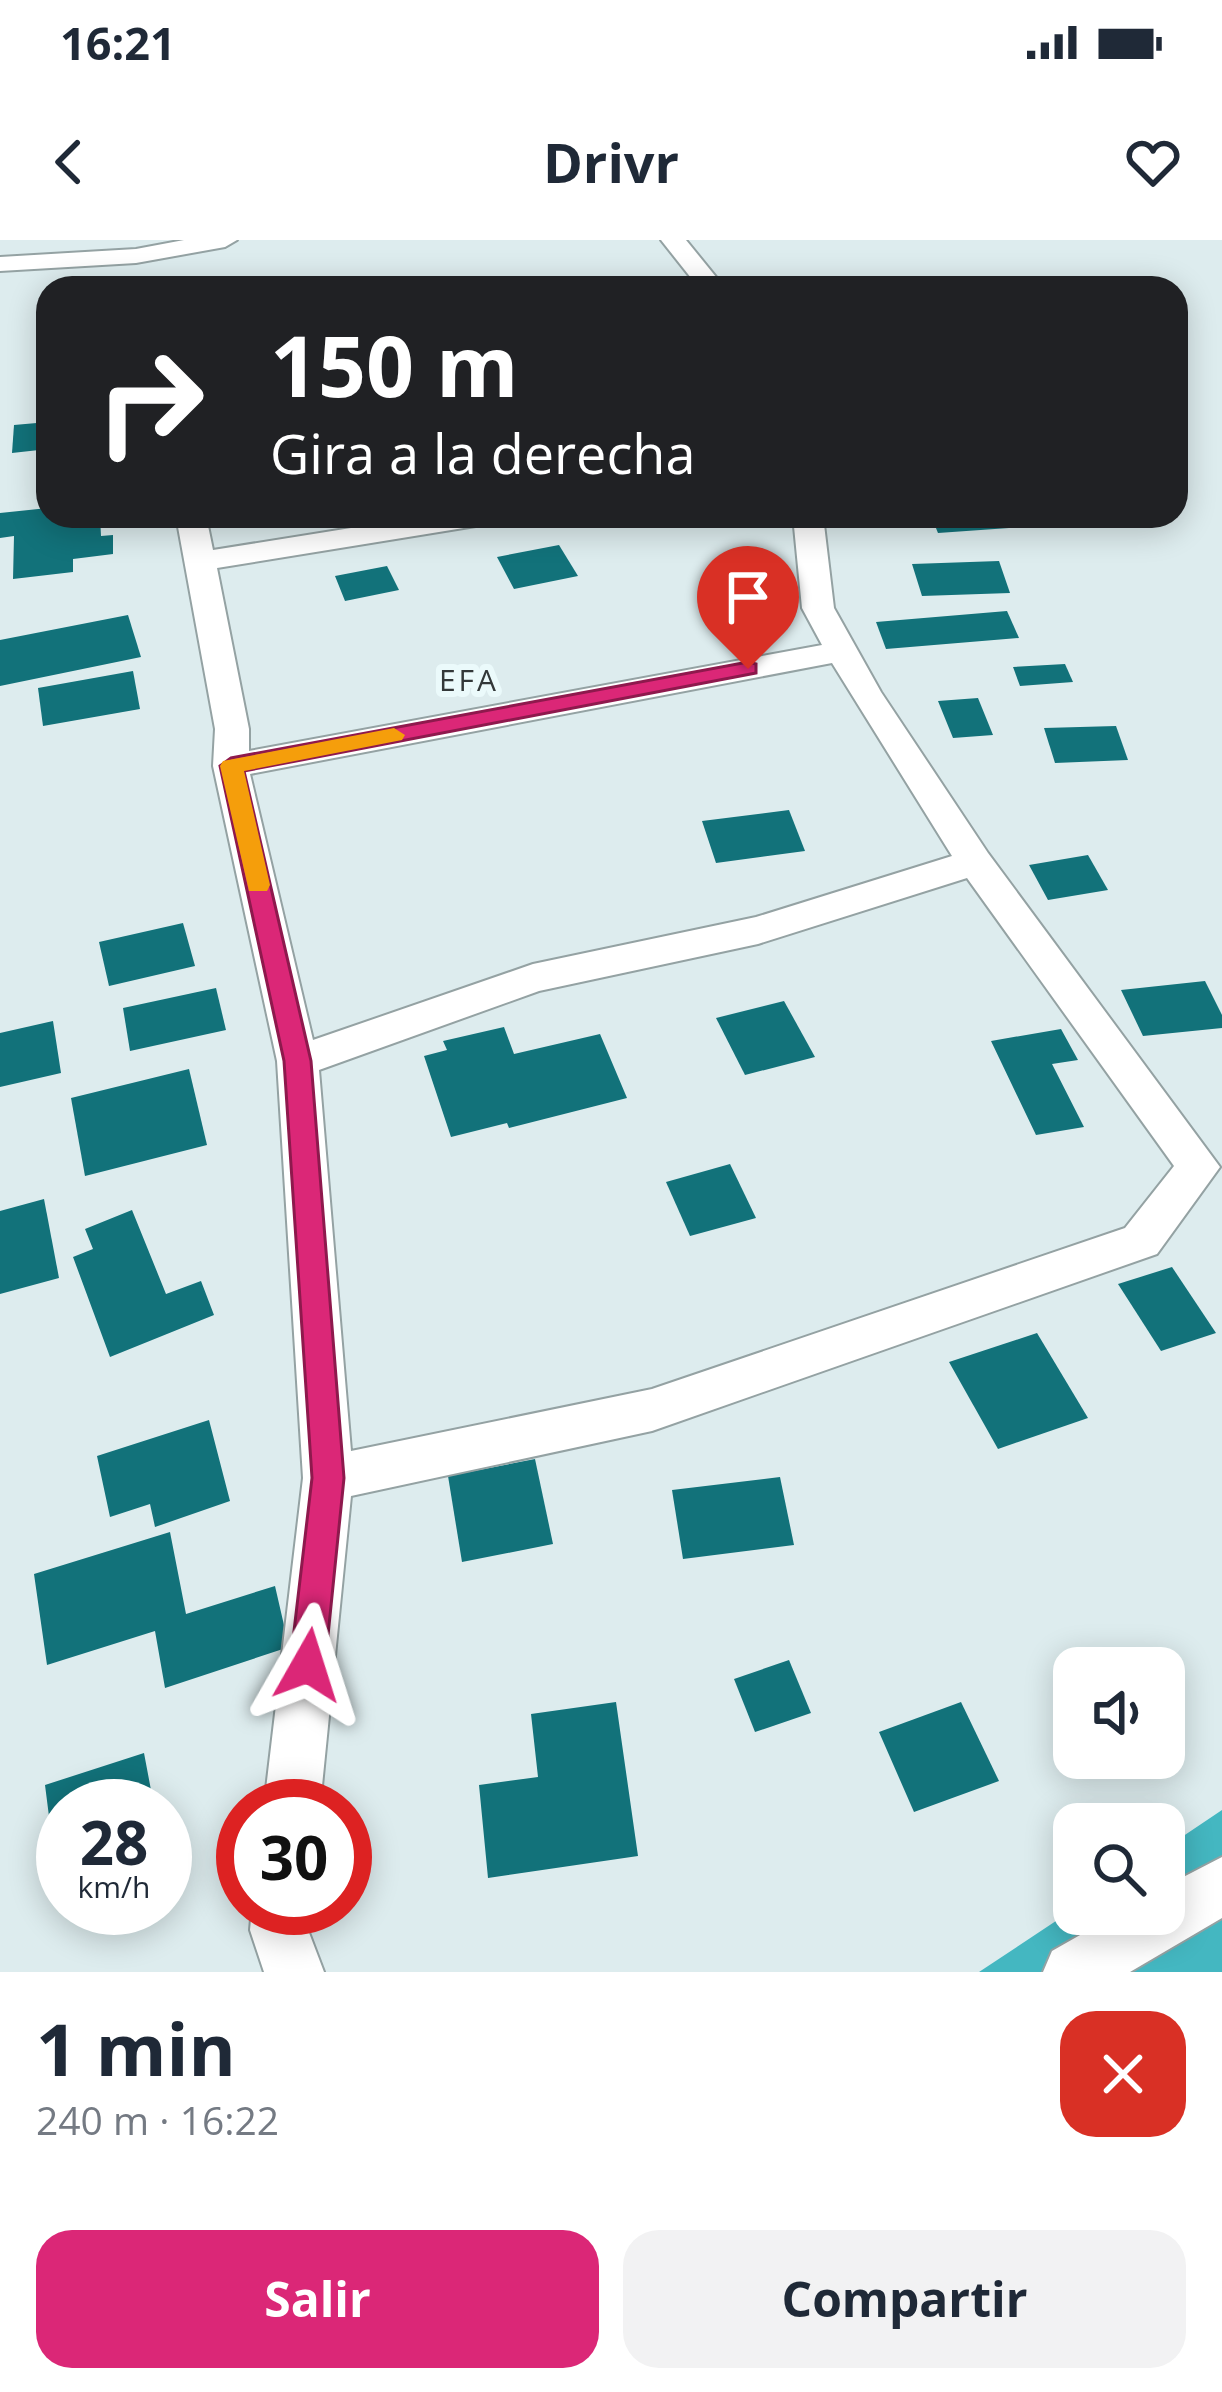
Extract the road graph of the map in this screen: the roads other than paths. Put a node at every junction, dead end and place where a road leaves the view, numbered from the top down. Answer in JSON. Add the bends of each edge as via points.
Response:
{"nodes":[{"id":1,"x":225,"y":240,"type":"edge"},
{"id":2,"x":673,"y":240,"type":"edge"},
{"id":3,"x":136,"y":256,"type":"junction"},
{"id":4,"x":0,"y":263,"type":"edge"},
{"id":5,"x":140,"y":276,"type":"edge"},
{"id":6,"x":702,"y":276,"type":"edge"},
{"id":7,"x":194,"y":528,"type":"edge"},
{"id":8,"x":407,"y":528,"type":"edge"},
{"id":9,"x":809,"y":528,"type":"edge"},
{"id":10,"x":202,"y":561,"type":"junction"},
{"id":11,"x":842,"y":651,"type":"junction"},
{"id":12,"x":231,"y":766,"type":"junction"},
{"id":13,"x":975,"y":862,"type":"junction"},
{"id":14,"x":298,"y":1061,"type":"junction"},
{"id":15,"x":328,"y":1478,"type":"junction"},
{"id":16,"x":295,"y":1779,"type":"edge"},
{"id":17,"x":1222,"y":1886,"type":"edge"},
{"id":18,"x":281,"y":1935,"type":"edge"},
{"id":19,"x":294,"y":1972,"type":"edge"},
{"id":20,"x":1073,"y":1972,"type":"edge"}],
"edges":[{"from":1,"to":3,"type":"street"},
{"from":2,"to":6,"type":"street"},
{"from":3,"to":4,"type":"street"},
{"from":3,"to":5,"type":"street"},
{"from":7,"to":10,"type":"street"},
{"from":8,"to":10,"type":"street"},
{"from":9,"to":11,"type":"street","via":[[818,608]]},
{"from":10,"to":12,"type":"street","via":[[232,729]]},
{"from":11,"to":12,"type":"street"},
{"from":11,"to":13,"type":"street"},
{"from":12,"to":14,"type":"street"},
{"from":13,"to":14,"type":"street","via":[[758,930],[533,978]]},
{"from":13,"to":15,"type":"street","via":[[1198,1167],[1141,1241],[652,1410]]},
{"from":14,"to":15,"type":"street"},
{"from":15,"to":16,"type":"street"},
{"from":17,"to":20,"type":"street"},
{"from":18,"to":19,"type":"street"}]}
